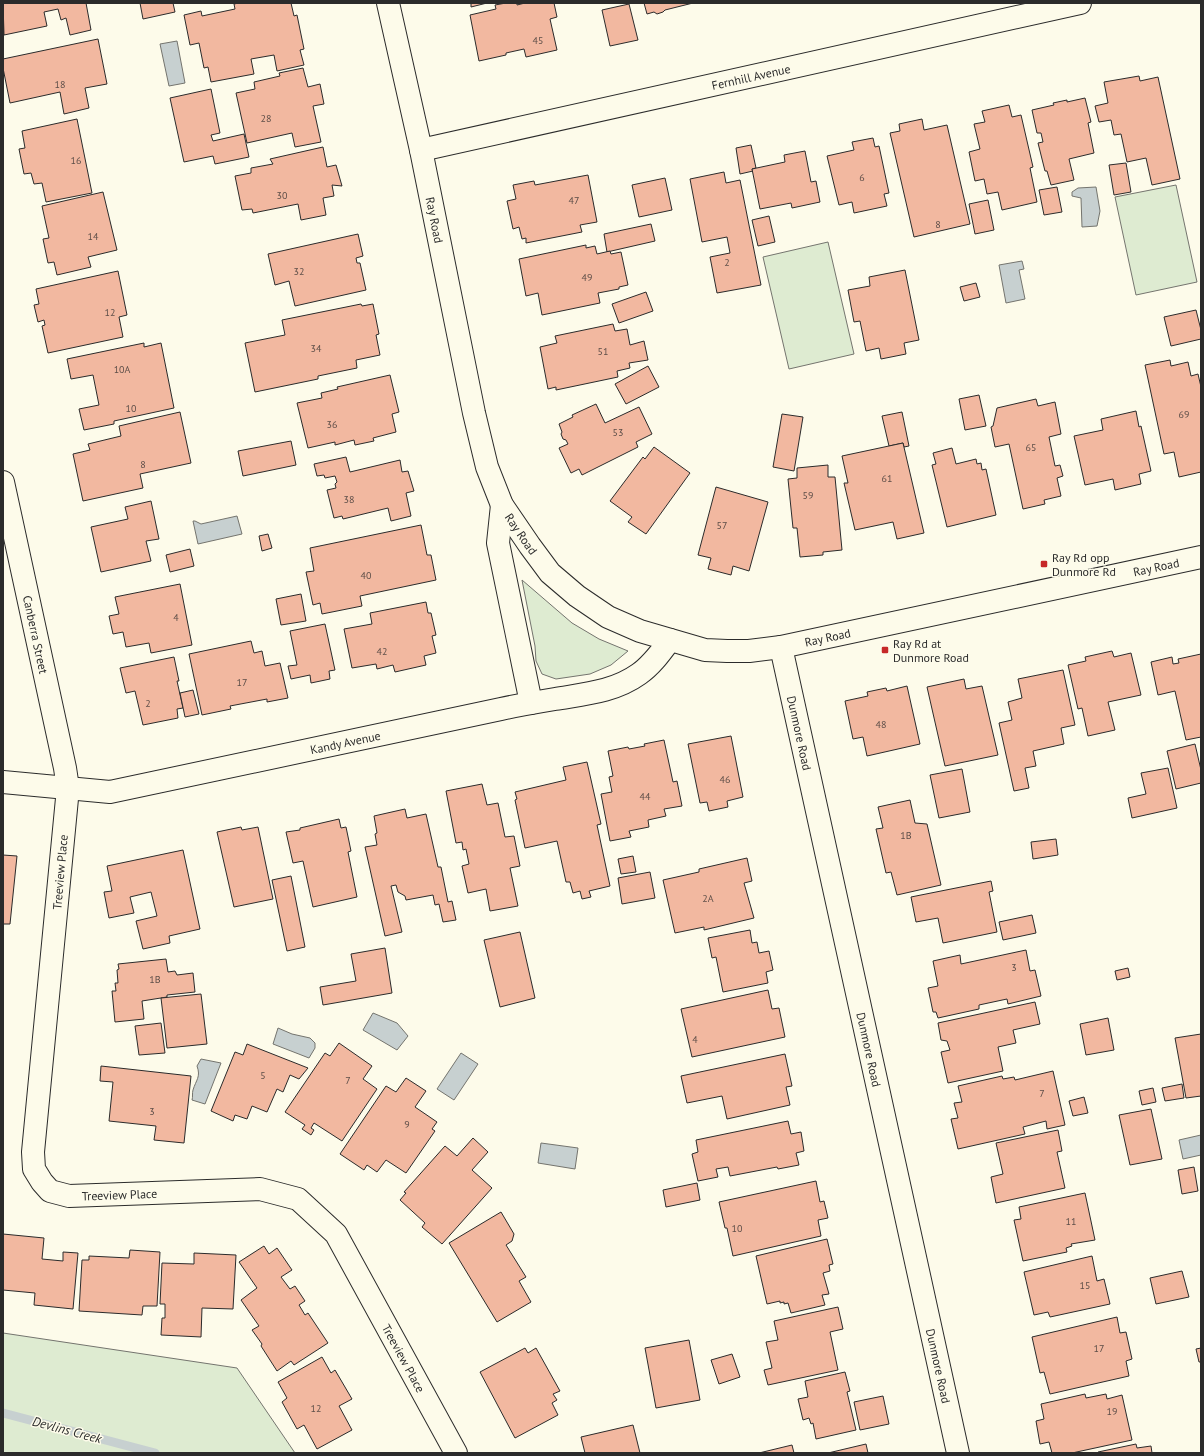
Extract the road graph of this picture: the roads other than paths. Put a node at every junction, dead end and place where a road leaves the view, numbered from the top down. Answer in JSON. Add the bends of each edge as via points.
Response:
{"nodes":[{"id":1,"x":388,"y":3,"type":"edge"},
{"id":2,"x":1080,"y":3,"type":"edge"},
{"id":3,"x":421,"y":150,"type":"junction"},
{"id":4,"x":3,"y":482,"type":"edge"},
{"id":5,"x":502,"y":506,"type":"junction"},
{"id":6,"x":1201,"y":557,"type":"edge"},
{"id":7,"x":670,"y":640,"type":"junction"},
{"id":8,"x":781,"y":647,"type":"junction"},
{"id":9,"x":531,"y":703,"type":"junction"},
{"id":10,"x":3,"y":782,"type":"edge"},
{"id":11,"x":68,"y":788,"type":"junction"},
{"id":12,"x":456,"y":1453,"type":"edge"},
{"id":13,"x":958,"y":1453,"type":"edge"}],
"edges":[{"from":1,"to":3,"type":"street","name":"Ray Road"},
{"from":2,"to":3,"type":"street","name":"Fernhill Avenue"},
{"from":3,"to":5,"type":"street","name":"Ray Road","via":[[486,467]]},
{"from":4,"to":11,"type":"street","name":"Canberra Street"},
{"from":5,"to":7,"type":"street","name":"Ray Road","via":[[550,573],[577,596],[608,617]]},
{"from":5,"to":9,"type":"street","name":"Ray Road","via":[[498,543]]},
{"from":6,"to":8,"type":"street","name":"Ray Road"},
{"from":7,"to":8,"type":"street","name":"Ray Road","via":[[706,650],[749,651]]},
{"from":7,"to":9,"type":"street","name":"Kandy Avenue","via":[[652,663],[623,684],[602,692]]},
{"from":8,"to":13,"type":"street","name":"Dunmore Road"},
{"from":9,"to":11,"type":"street","name":"Kandy Avenue","via":[[110,792]]},
{"from":10,"to":11,"type":"street","name":"Kandy Avenue"},
{"from":11,"to":12,"type":"street","name":"Treeview Place","via":[[33,1152],[34,1170],[50,1191],[69,1196],[260,1189],[298,1200],[336,1234]]}]}
